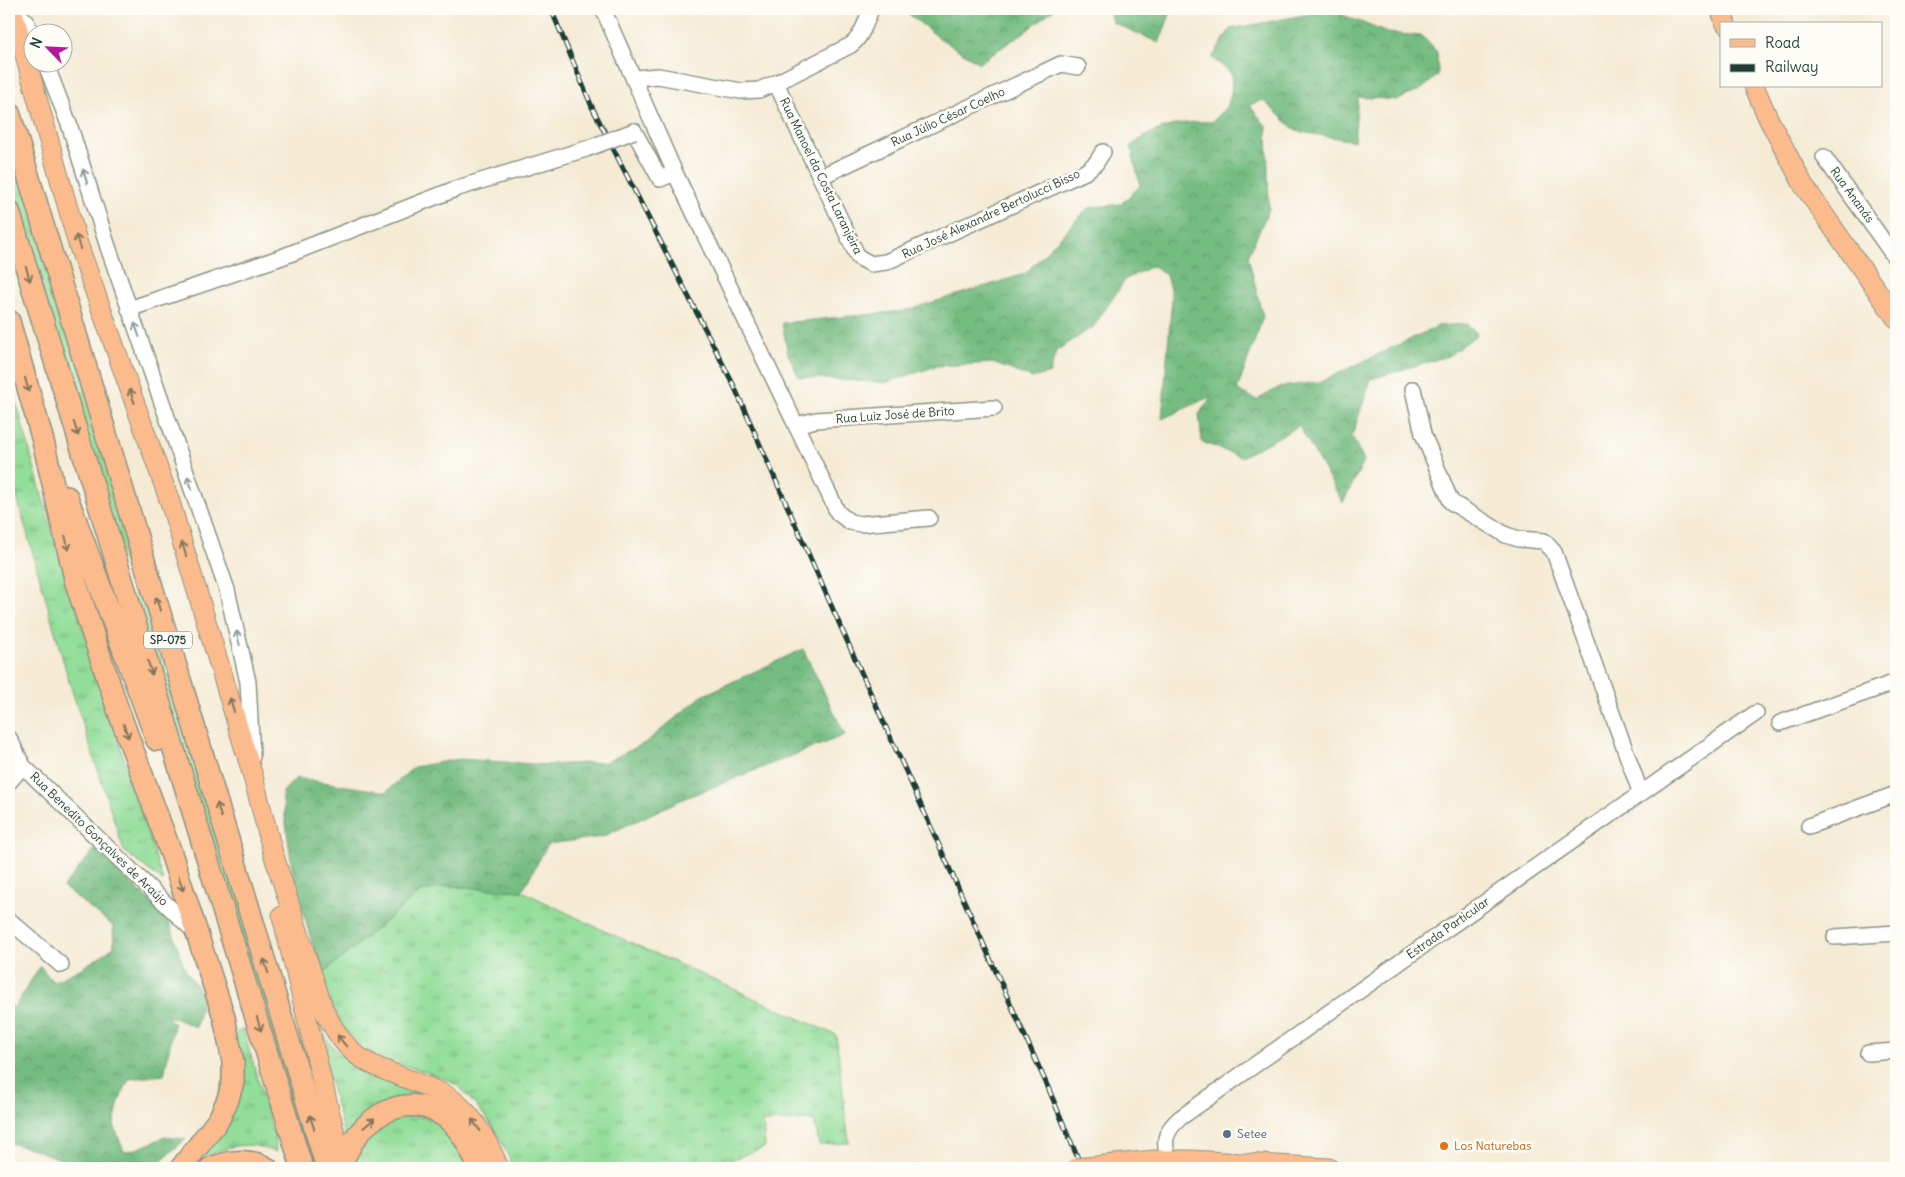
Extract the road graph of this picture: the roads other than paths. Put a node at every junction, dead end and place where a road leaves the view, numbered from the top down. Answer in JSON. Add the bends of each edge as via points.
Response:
{"nodes":[{"id":1,"x":12,"y":9,"type":"edge"},
{"id":2,"x":603,"y":9,"type":"edge"},
{"id":3,"x":871,"y":9,"type":"edge"},
{"id":4,"x":1720,"y":9,"type":"edge"},
{"id":5,"x":26,"y":22,"type":"edge"},
{"id":6,"x":1725,"y":22,"type":"edge"},
{"id":7,"x":1078,"y":67,"type":"dead end"},
{"id":8,"x":49,"y":72,"type":"edge"},
{"id":9,"x":634,"y":78,"type":"junction"},
{"id":10,"x":776,"y":83,"type":"junction"},
{"id":11,"x":1755,"y":88,"type":"edge"},
{"id":12,"x":9,"y":112,"type":"edge"},
{"id":13,"x":1102,"y":152,"type":"dead end"},
{"id":14,"x":1824,"y":157,"type":"dead end"},
{"id":15,"x":675,"y":173,"type":"junction"},
{"id":16,"x":820,"y":177,"type":"junction"},
{"id":17,"x":9,"y":210,"type":"edge"},
{"id":18,"x":1894,"y":250,"type":"edge"},
{"id":19,"x":871,"y":264,"type":"joint"},
{"id":20,"x":129,"y":309,"type":"junction"},
{"id":21,"x":1896,"y":318,"type":"edge"},
{"id":22,"x":9,"y":321,"type":"edge"},
{"id":23,"x":1413,"y":389,"type":"dead end"},
{"id":24,"x":994,"y":408,"type":"dead end"},
{"id":25,"x":796,"y":425,"type":"junction"},
{"id":26,"x":43,"y":441,"type":"junction"},
{"id":27,"x":929,"y":518,"type":"dead end"},
{"id":28,"x":1896,"y":682,"type":"edge"},
{"id":29,"x":1756,"y":713,"type":"dead end"},
{"id":30,"x":1780,"y":723,"type":"dead end"},
{"id":31,"x":9,"y":738,"type":"edge"},
{"id":32,"x":24,"y":766,"type":"junction"},
{"id":33,"x":252,"y":773,"type":"junction"},
{"id":34,"x":9,"y":782,"type":"edge"},
{"id":35,"x":1641,"y":794,"type":"junction"},
{"id":36,"x":1896,"y":794,"type":"edge"},
{"id":37,"x":1808,"y":826,"type":"dead end"},
{"id":38,"x":272,"y":853,"type":"junction"},
{"id":39,"x":226,"y":917,"type":"junction"},
{"id":40,"x":9,"y":920,"type":"edge"},
{"id":41,"x":1896,"y":933,"type":"edge"},
{"id":42,"x":198,"y":935,"type":"junction"},
{"id":43,"x":1835,"y":937,"type":"dead end"},
{"id":44,"x":61,"y":965,"type":"dead end"},
{"id":45,"x":1896,"y":1051,"type":"edge"},
{"id":46,"x":1868,"y":1053,"type":"dead end"},
{"id":47,"x":1164,"y":1163,"type":"edge"},
{"id":48,"x":337,"y":1166,"type":"edge"},
{"id":49,"x":181,"y":1168,"type":"edge"},
{"id":50,"x":211,"y":1168,"type":"edge"},
{"id":51,"x":267,"y":1168,"type":"edge"},
{"id":52,"x":302,"y":1168,"type":"edge"},
{"id":53,"x":479,"y":1168,"type":"edge"},
{"id":54,"x":499,"y":1168,"type":"edge"},
{"id":55,"x":1076,"y":1168,"type":"edge"},
{"id":56,"x":1330,"y":1168,"type":"edge"}],
"edges":[{"from":1,"to":5,"type":"street"},
{"from":33,"to":1,"type":"main road","one_way":true,"via":[[170,502],[78,244]]},
{"from":2,"to":9,"type":"street"},
{"from":3,"to":10,"type":"street","via":[[856,41]]},
{"from":4,"to":6,"type":"main road"},
{"from":7,"to":16,"type":"street","name":"Rua Júlio César Coelho","via":[[1061,64]]},
{"from":20,"to":8,"type":"street","one_way":true},
{"from":9,"to":10,"type":"street","via":[[658,76],[749,92]]},
{"from":9,"to":15,"type":"street"},
{"from":10,"to":16,"type":"street","name":"Rua Manoel da Costa Laranjeira"},
{"from":11,"to":21,"type":"main road","via":[[1804,186]]},
{"from":48,"to":12,"type":"highway","number":"SP-075","one_way":true},
{"from":13,"to":19,"type":"street","name":"Rua José Alexandre Bertolucci Bisso","via":[[1096,163],[1085,172],[886,262]]},
{"from":14,"to":18,"type":"street","name":"Rua Ananás"},
{"from":15,"to":20,"type":"street","bridge":true,"via":[[660,179],[634,131],[458,188],[282,257]]},
{"from":15,"to":25,"type":"street"},
{"from":16,"to":19,"type":"street","name":"Rua Manoel da Costa Laranjeira","via":[[858,257]]},
{"from":17,"to":39,"type":"highway","number":"SP-075","one_way":true},
{"from":33,"to":20,"type":"street","one_way":true,"via":[[248,682],[227,590]]},
{"from":22,"to":26,"type":"highway","one_way":true},
{"from":23,"to":35,"type":"street","via":[[1423,434],[1451,502],[1506,535],[1544,541],[1554,552]]},
{"from":24,"to":25,"type":"street","name":"Rua Luiz José de Brito","via":[[816,420]]},
{"from":25,"to":27,"type":"street","via":[[838,513],[850,522],[861,524]]},
{"from":26,"to":39,"type":"highway","via":[[69,500]]},
{"from":26,"to":42,"type":"highway","one_way":true,"via":[[76,583]]},
{"from":28,"to":30,"type":"street"},
{"from":29,"to":35,"type":"street","name":"Estrada Particular"},
{"from":31,"to":32,"type":"street","name":"Rua Benedito Gonçalves de Araújo"},
{"from":32,"to":34,"type":"street"},
{"from":32,"to":42,"type":"street","name":"Rua Benedito Gonçalves de Araújo"},
{"from":33,"to":38,"type":"main road"},
{"from":35,"to":47,"type":"street","name":"Estrada Particular","via":[[1180,1118],[1166,1133]]},
{"from":36,"to":37,"type":"street"},
{"from":38,"to":48,"type":"main road","via":[[273,881]]},
{"from":54,"to":38,"type":"main road","one_way":true,"via":[[478,1126],[460,1106],[437,1090],[356,1056],[334,1030],[323,1008]]},
{"from":39,"to":52,"type":"highway","number":"SP-075","one_way":true},
{"from":40,"to":44,"type":"street"},
{"from":41,"to":43,"type":"street"},
{"from":42,"to":49,"type":"highway","via":[[224,1017],[233,1082],[218,1119]]},
{"from":45,"to":46,"type":"street"},
{"from":47,"to":55,"type":"main road","bridge":true},
{"from":47,"to":56,"type":"main road"},
{"from":48,"to":53,"type":"highway","one_way":true,"via":[[368,1122],[400,1107],[417,1106],[439,1113],[451,1122],[462,1134]]},
{"from":50,"to":51,"type":"highway","via":[[226,1162],[248,1161]]}]}
